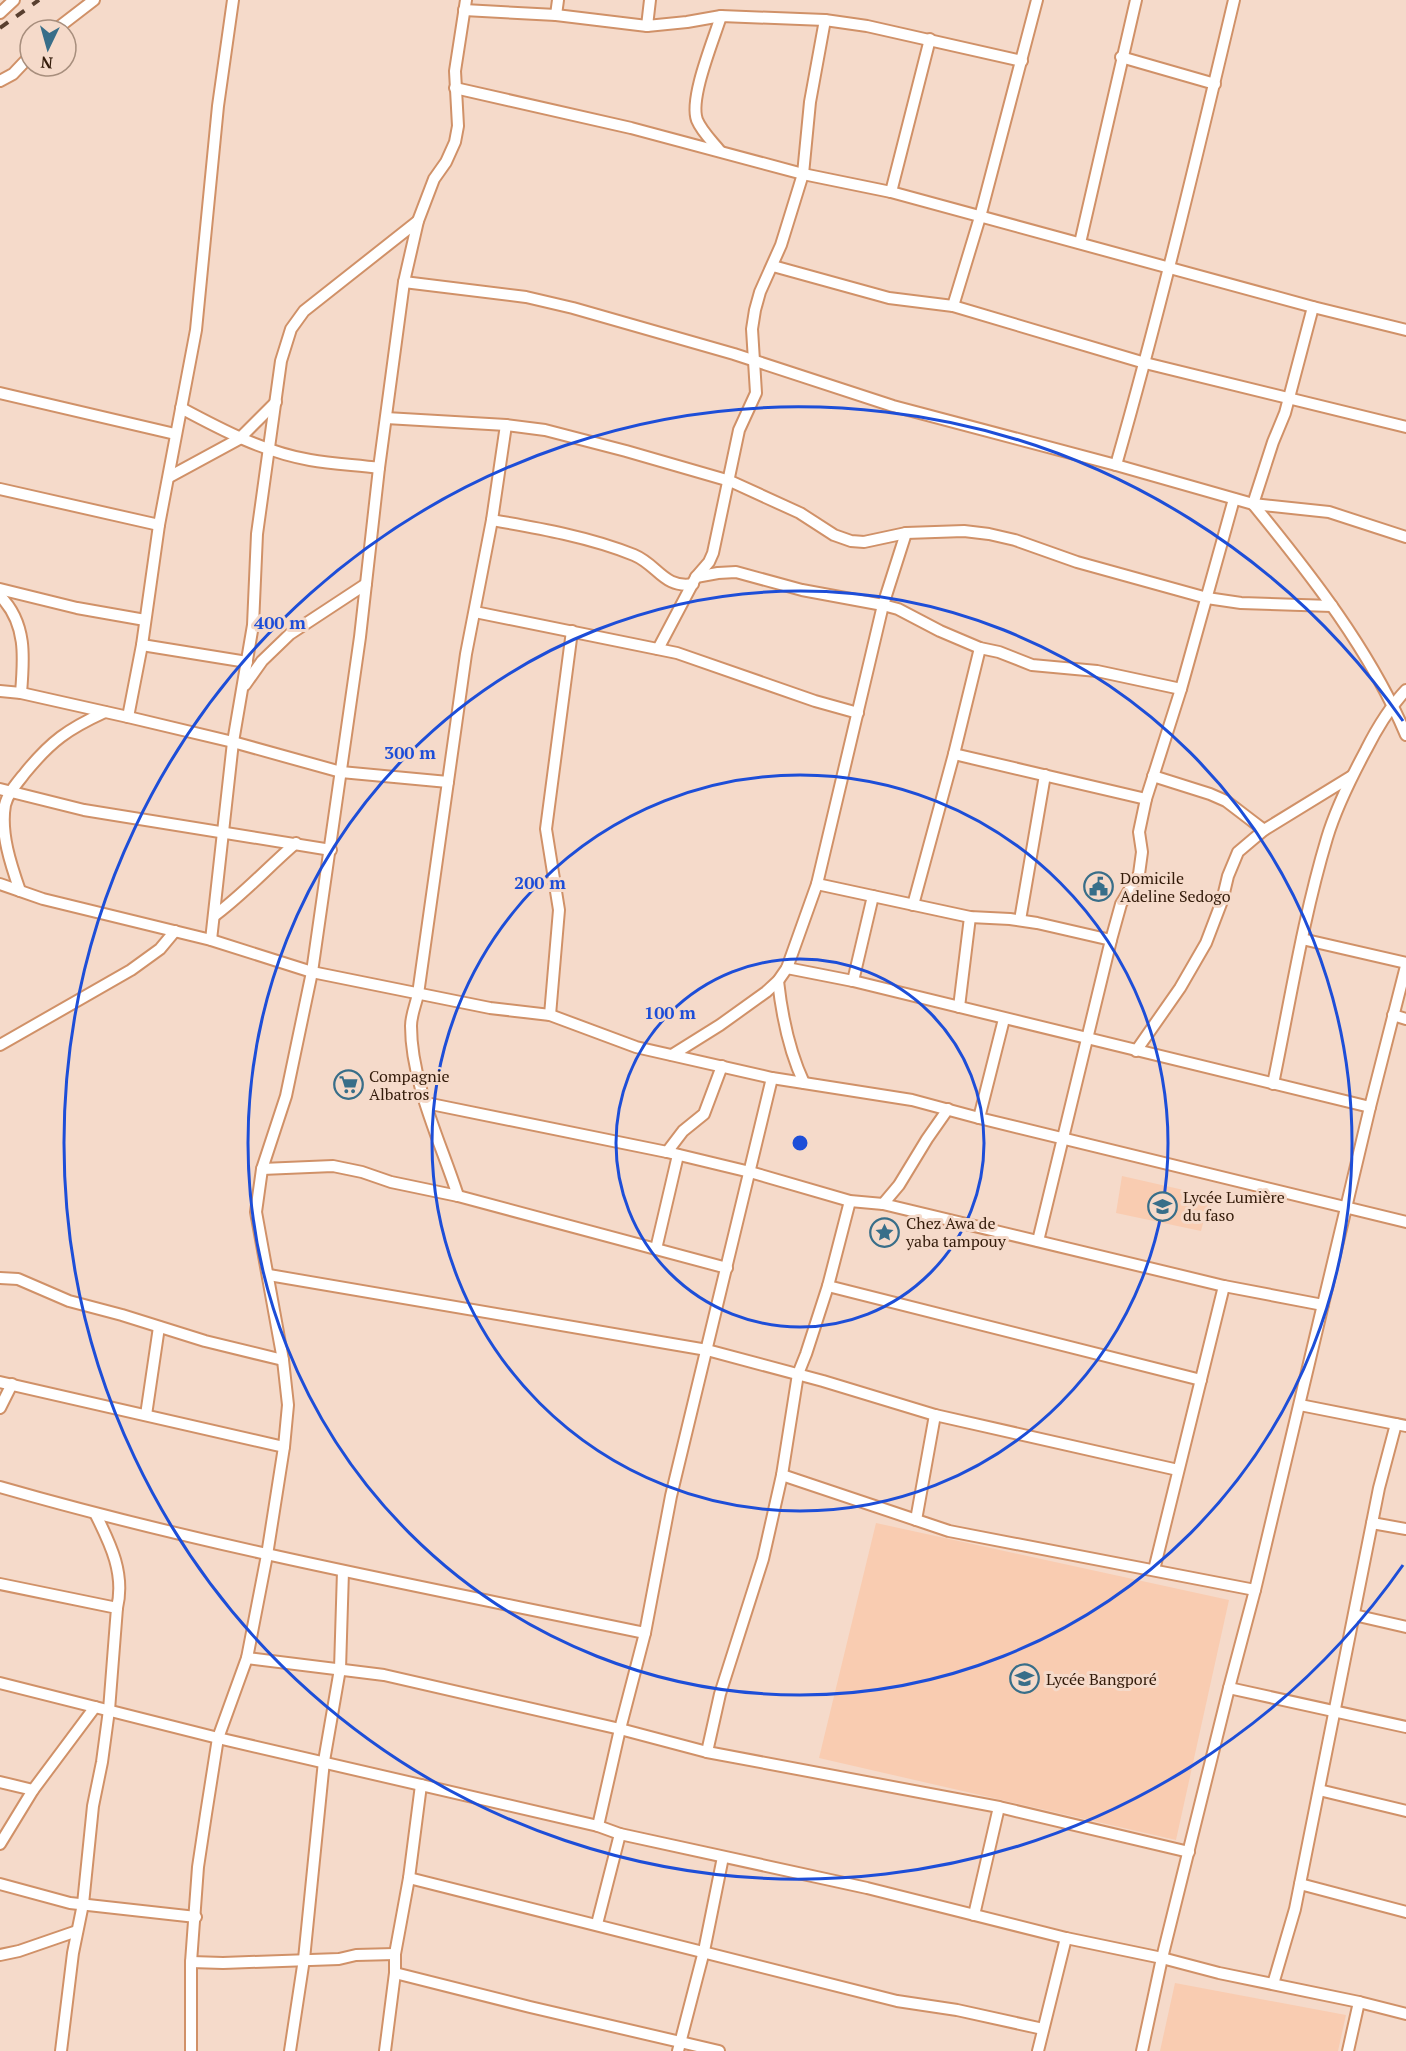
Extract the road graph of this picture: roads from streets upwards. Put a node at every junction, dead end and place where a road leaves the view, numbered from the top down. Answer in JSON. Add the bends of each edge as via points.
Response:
{"nodes":[{"id":1,"x":14,"y":0,"type":"edge"},
{"id":2,"x":94,"y":0,"type":"edge"},
{"id":3,"x":233,"y":0,"type":"edge"},
{"id":4,"x":558,"y":0,"type":"edge"},
{"id":5,"x":650,"y":0,"type":"edge"},
{"id":6,"x":1037,"y":0,"type":"edge"},
{"id":7,"x":1136,"y":0,"type":"edge"},
{"id":8,"x":1234,"y":0,"type":"edge"},
{"id":9,"x":465,"y":5,"type":"edge"},
{"id":10,"x":0,"y":12,"type":"edge"},
{"id":11,"x":556,"y":15,"type":"junction"},
{"id":12,"x":721,"y":16,"type":"junction"},
{"id":13,"x":71,"y":18,"type":"edge"},
{"id":14,"x":825,"y":20,"type":"junction"},
{"id":15,"x":647,"y":26,"type":"junction"},
{"id":16,"x":930,"y":39,"type":"junction"},
{"id":17,"x":1121,"y":57,"type":"junction"},
{"id":18,"x":1022,"y":61,"type":"junction"},
{"id":19,"x":18,"y":69,"type":"edge"},
{"id":20,"x":0,"y":81,"type":"edge"},
{"id":21,"x":1215,"y":84,"type":"junction"},
{"id":22,"x":455,"y":88,"type":"junction"},
{"id":23,"x":720,"y":151,"type":"junction"},
{"id":24,"x":803,"y":174,"type":"junction"},
{"id":25,"x":891,"y":192,"type":"junction"},
{"id":26,"x":980,"y":218,"type":"junction"},
{"id":27,"x":418,"y":221,"type":"junction"},
{"id":28,"x":1080,"y":243,"type":"junction"},
{"id":29,"x":773,"y":266,"type":"junction"},
{"id":30,"x":1169,"y":268,"type":"junction"},
{"id":31,"x":404,"y":282,"type":"junction"},
{"id":32,"x":953,"y":306,"type":"junction"},
{"id":33,"x":1313,"y":308,"type":"junction"},
{"id":34,"x":1406,"y":330,"type":"edge"},
{"id":35,"x":754,"y":361,"type":"junction"},
{"id":36,"x":1145,"y":363,"type":"junction"},
{"id":37,"x":0,"y":393,"type":"edge"},
{"id":38,"x":1289,"y":397,"type":"junction"},
{"id":39,"x":276,"y":402,"type":"junction"},
{"id":40,"x":181,"y":408,"type":"junction"},
{"id":41,"x":386,"y":418,"type":"junction"},
{"id":42,"x":506,"y":425,"type":"junction"},
{"id":43,"x":1406,"y":427,"type":"edge"},
{"id":44,"x":175,"y":434,"type":"junction"},
{"id":45,"x":239,"y":439,"type":"junction"},
{"id":46,"x":269,"y":449,"type":"junction"},
{"id":47,"x":1116,"y":465,"type":"junction"},
{"id":48,"x":379,"y":468,"type":"junction"},
{"id":49,"x":169,"y":477,"type":"junction"},
{"id":50,"x":730,"y":481,"type":"junction"},
{"id":51,"x":0,"y":489,"type":"edge"},
{"id":52,"x":1234,"y":499,"type":"junction"},
{"id":53,"x":1253,"y":504,"type":"junction"},
{"id":54,"x":492,"y":520,"type":"junction"},
{"id":55,"x":159,"y":525,"type":"junction"},
{"id":56,"x":906,"y":533,"type":"junction"},
{"id":57,"x":1406,"y":537,"type":"edge"},
{"id":58,"x":695,"y":580,"type":"junction"},
{"id":59,"x":366,"y":584,"type":"junction"},
{"id":60,"x":0,"y":589,"type":"edge"},
{"id":61,"x":0,"y":596,"type":"edge"},
{"id":62,"x":1207,"y":598,"type":"junction"},
{"id":63,"x":883,"y":604,"type":"junction"},
{"id":64,"x":1332,"y":606,"type":"junction"},
{"id":65,"x":475,"y":612,"type":"junction"},
{"id":66,"x":145,"y":620,"type":"junction"},
{"id":67,"x":572,"y":631,"type":"junction"},
{"id":68,"x":142,"y":645,"type":"junction"},
{"id":69,"x":980,"y":648,"type":"junction"},
{"id":70,"x":658,"y":649,"type":"junction"},
{"id":71,"x":247,"y":662,"type":"junction"},
{"id":72,"x":244,"y":687,"type":"junction"},
{"id":73,"x":1180,"y":689,"type":"junction"},
{"id":74,"x":1406,"y":690,"type":"edge"},
{"id":75,"x":0,"y":691,"type":"edge"},
{"id":76,"x":21,"y":693,"type":"junction"},
{"id":77,"x":1393,"y":703,"type":"junction"},
{"id":78,"x":105,"y":712,"type":"junction"},
{"id":79,"x":858,"y":713,"type":"junction"},
{"id":80,"x":128,"y":717,"type":"junction"},
{"id":81,"x":1406,"y":735,"type":"edge"},
{"id":82,"x":233,"y":742,"type":"junction"},
{"id":83,"x":954,"y":754,"type":"junction"},
{"id":84,"x":341,"y":772,"type":"junction"},
{"id":85,"x":1045,"y":775,"type":"junction"},
{"id":86,"x":1153,"y":776,"type":"junction"},
{"id":87,"x":1353,"y":776,"type":"junction"},
{"id":88,"x":448,"y":782,"type":"junction"},
{"id":89,"x":5,"y":791,"type":"edge"},
{"id":90,"x":1146,"y":799,"type":"junction"},
{"id":91,"x":1264,"y":830,"type":"junction"},
{"id":92,"x":223,"y":832,"type":"junction"},
{"id":93,"x":296,"y":843,"type":"junction"},
{"id":94,"x":331,"y":850,"type":"junction"},
{"id":95,"x":0,"y":884,"type":"edge"},
{"id":96,"x":817,"y":884,"type":"junction"},
{"id":97,"x":20,"y":891,"type":"junction"},
{"id":98,"x":873,"y":896,"type":"junction"},
{"id":99,"x":913,"y":905,"type":"junction"},
{"id":100,"x":214,"y":916,"type":"junction"},
{"id":101,"x":970,"y":917,"type":"junction"},
{"id":102,"x":1020,"y":920,"type":"junction"},
{"id":103,"x":175,"y":931,"type":"junction"},
{"id":104,"x":1302,"y":939,"type":"junction"},
{"id":105,"x":211,"y":940,"type":"junction"},
{"id":106,"x":1111,"y":940,"type":"junction"},
{"id":107,"x":1406,"y":965,"type":"edge"},
{"id":108,"x":787,"y":968,"type":"junction"},
{"id":109,"x":312,"y":972,"type":"junction"},
{"id":110,"x":778,"y":981,"type":"junction"},
{"id":111,"x":853,"y":981,"type":"junction"},
{"id":112,"x":418,"y":994,"type":"junction"},
{"id":113,"x":959,"y":1007,"type":"junction"},
{"id":114,"x":550,"y":1015,"type":"junction"},
{"id":115,"x":1393,"y":1016,"type":"junction"},
{"id":116,"x":1004,"y":1019,"type":"junction"},
{"id":117,"x":1406,"y":1019,"type":"edge"},
{"id":118,"x":1087,"y":1039,"type":"junction"},
{"id":119,"x":0,"y":1045,"type":"edge"},
{"id":120,"x":1136,"y":1051,"type":"junction"},
{"id":121,"x":672,"y":1055,"type":"junction"},
{"id":122,"x":722,"y":1066,"type":"junction"},
{"id":123,"x":772,"y":1078,"type":"junction"},
{"id":124,"x":804,"y":1083,"type":"junction"},
{"id":125,"x":1273,"y":1084,"type":"junction"},
{"id":126,"x":426,"y":1102,"type":"junction"},
{"id":127,"x":1370,"y":1107,"type":"junction"},
{"id":128,"x":948,"y":1110,"type":"junction"},
{"id":129,"x":979,"y":1119,"type":"junction"},
{"id":130,"x":1064,"y":1139,"type":"junction"},
{"id":131,"x":673,"y":1153,"type":"junction"},
{"id":132,"x":262,"y":1169,"type":"junction"},
{"id":133,"x":750,"y":1172,"type":"junction"},
{"id":134,"x":458,"y":1196,"type":"junction"},
{"id":135,"x":850,"y":1201,"type":"junction"},
{"id":136,"x":883,"y":1204,"type":"junction"},
{"id":137,"x":1347,"y":1208,"type":"junction"},
{"id":138,"x":1406,"y":1222,"type":"edge"},
{"id":139,"x":1038,"y":1241,"type":"junction"},
{"id":140,"x":656,"y":1249,"type":"junction"},
{"id":141,"x":727,"y":1268,"type":"junction"},
{"id":142,"x":269,"y":1275,"type":"junction"},
{"id":143,"x":0,"y":1278,"type":"edge"},
{"id":144,"x":828,"y":1286,"type":"junction"},
{"id":145,"x":1224,"y":1286,"type":"junction"},
{"id":146,"x":1323,"y":1305,"type":"junction"},
{"id":147,"x":159,"y":1327,"type":"junction"},
{"id":148,"x":707,"y":1350,"type":"junction"},
{"id":149,"x":283,"y":1360,"type":"junction"},
{"id":150,"x":798,"y":1374,"type":"junction"},
{"id":151,"x":1201,"y":1380,"type":"junction"},
{"id":152,"x":0,"y":1382,"type":"edge"},
{"id":153,"x":12,"y":1383,"type":"junction"},
{"id":154,"x":1300,"y":1405,"type":"junction"},
{"id":155,"x":0,"y":1408,"type":"edge"},
{"id":156,"x":146,"y":1415,"type":"junction"},
{"id":157,"x":935,"y":1415,"type":"junction"},
{"id":158,"x":1401,"y":1425,"type":"edge"},
{"id":159,"x":284,"y":1448,"type":"junction"},
{"id":160,"x":1178,"y":1470,"type":"junction"},
{"id":161,"x":782,"y":1475,"type":"junction"},
{"id":162,"x":0,"y":1487,"type":"edge"},
{"id":163,"x":96,"y":1515,"type":"junction"},
{"id":164,"x":916,"y":1520,"type":"junction"},
{"id":165,"x":1372,"y":1523,"type":"junction"},
{"id":166,"x":1406,"y":1529,"type":"edge"},
{"id":167,"x":267,"y":1555,"type":"junction"},
{"id":168,"x":1154,"y":1570,"type":"junction"},
{"id":169,"x":343,"y":1571,"type":"junction"},
{"id":170,"x":0,"y":1584,"type":"edge"},
{"id":171,"x":1256,"y":1590,"type":"junction"},
{"id":172,"x":117,"y":1608,"type":"junction"},
{"id":173,"x":1354,"y":1615,"type":"junction"},
{"id":174,"x":1406,"y":1627,"type":"edge"},
{"id":175,"x":645,"y":1633,"type":"junction"},
{"id":176,"x":247,"y":1658,"type":"junction"},
{"id":177,"x":340,"y":1670,"type":"junction"},
{"id":178,"x":0,"y":1683,"type":"edge"},
{"id":179,"x":1229,"y":1688,"type":"junction"},
{"id":180,"x":95,"y":1707,"type":"junction"},
{"id":181,"x":109,"y":1710,"type":"junction"},
{"id":182,"x":1334,"y":1711,"type":"junction"},
{"id":183,"x":1406,"y":1727,"type":"edge"},
{"id":184,"x":620,"y":1729,"type":"junction"},
{"id":185,"x":218,"y":1738,"type":"junction"},
{"id":186,"x":707,"y":1752,"type":"junction"},
{"id":187,"x":324,"y":1761,"type":"junction"},
{"id":188,"x":0,"y":1782,"type":"edge"},
{"id":189,"x":421,"y":1785,"type":"junction"},
{"id":190,"x":33,"y":1790,"type":"junction"},
{"id":191,"x":1319,"y":1790,"type":"junction"},
{"id":192,"x":999,"y":1807,"type":"junction"},
{"id":193,"x":1406,"y":1811,"type":"edge"},
{"id":194,"x":598,"y":1826,"type":"junction"},
{"id":195,"x":620,"y":1834,"type":"junction"},
{"id":196,"x":0,"y":1844,"type":"edge"},
{"id":197,"x":1189,"y":1852,"type":"junction"},
{"id":198,"x":723,"y":1857,"type":"junction"},
{"id":199,"x":409,"y":1878,"type":"junction"},
{"id":200,"x":0,"y":1884,"type":"edge"},
{"id":201,"x":1300,"y":1884,"type":"junction"},
{"id":202,"x":83,"y":1904,"type":"junction"},
{"id":203,"x":1406,"y":1912,"type":"edge"},
{"id":204,"x":974,"y":1915,"type":"junction"},
{"id":205,"x":196,"y":1917,"type":"junction"},
{"id":206,"x":597,"y":1924,"type":"junction"},
{"id":207,"x":77,"y":1931,"type":"junction"},
{"id":208,"x":1066,"y":1938,"type":"junction"},
{"id":209,"x":704,"y":1951,"type":"junction"},
{"id":210,"x":395,"y":1954,"type":"junction"},
{"id":211,"x":0,"y":1956,"type":"edge"},
{"id":212,"x":1162,"y":1958,"type":"junction"},
{"id":213,"x":304,"y":1959,"type":"junction"},
{"id":214,"x":191,"y":1962,"type":"junction"},
{"id":215,"x":395,"y":1973,"type":"junction"},
{"id":216,"x":1273,"y":1984,"type":"junction"},
{"id":217,"x":1359,"y":2002,"type":"junction"},
{"id":218,"x":1406,"y":2014,"type":"edge"},
{"id":219,"x":1043,"y":2029,"type":"junction"},
{"id":220,"x":680,"y":2046,"type":"edge"},
{"id":221,"x":1042,"y":2050,"type":"edge"},
{"id":222,"x":61,"y":2051,"type":"edge"},
{"id":223,"x":191,"y":2051,"type":"edge"},
{"id":224,"x":290,"y":2051,"type":"edge"},
{"id":225,"x":385,"y":2051,"type":"edge"},
{"id":226,"x":719,"y":2051,"type":"edge"},
{"id":227,"x":1142,"y":2051,"type":"edge"},
{"id":228,"x":1348,"y":2051,"type":"edge"}],
"edges":[{"from":1,"to":10,"type":"street"},
{"from":2,"to":13,"type":"street"},
{"from":3,"to":40,"type":"street","via":[[218,106],[196,330]]},
{"from":4,"to":11,"type":"street"},
{"from":5,"to":15,"type":"street"},
{"from":6,"to":18,"type":"street"},
{"from":7,"to":17,"type":"street"},
{"from":8,"to":21,"type":"street"},
{"from":9,"to":11,"type":"street"},
{"from":9,"to":22,"type":"street"},
{"from":11,"to":15,"type":"street"},
{"from":12,"to":14,"type":"street"},
{"from":12,"to":15,"type":"street"},
{"from":12,"to":23,"type":"street","via":[[696,96],[698,120]]},
{"from":14,"to":16,"type":"street"},
{"from":14,"to":24,"type":"street","via":[[810,102]]},
{"from":16,"to":18,"type":"street"},
{"from":16,"to":25,"type":"street"},
{"from":17,"to":21,"type":"street"},
{"from":17,"to":28,"type":"street"},
{"from":18,"to":26,"type":"street"},
{"from":19,"to":20,"type":"street"},
{"from":21,"to":30,"type":"street"},
{"from":22,"to":23,"type":"street"},
{"from":22,"to":27,"type":"street","via":[[455,141],[434,179]]},
{"from":23,"to":24,"type":"street"},
{"from":24,"to":25,"type":"street"},
{"from":24,"to":29,"type":"street"},
{"from":25,"to":26,"type":"street"},
{"from":26,"to":28,"type":"street"},
{"from":26,"to":32,"type":"street"},
{"from":27,"to":31,"type":"street"},
{"from":27,"to":39,"type":"street","via":[[304,311],[291,329],[281,361]]},
{"from":28,"to":30,"type":"street"},
{"from":29,"to":32,"type":"street","via":[[889,298]]},
{"from":29,"to":35,"type":"street","via":[[755,310]]},
{"from":30,"to":33,"type":"street"},
{"from":30,"to":36,"type":"street"},
{"from":31,"to":35,"type":"street","via":[[526,297]]},
{"from":31,"to":41,"type":"street"},
{"from":32,"to":36,"type":"street"},
{"from":33,"to":34,"type":"street"},
{"from":33,"to":38,"type":"street"},
{"from":35,"to":47,"type":"street","via":[[893,406]]},
{"from":35,"to":50,"type":"street","via":[[756,393],[739,430]]},
{"from":36,"to":38,"type":"street"},
{"from":36,"to":47,"type":"street"},
{"from":37,"to":44,"type":"street"},
{"from":38,"to":43,"type":"street"},
{"from":38,"to":53,"type":"street"},
{"from":39,"to":45,"type":"street"},
{"from":39,"to":46,"type":"street"},
{"from":40,"to":44,"type":"street"},
{"from":40,"to":45,"type":"street"},
{"from":41,"to":42,"type":"street"},
{"from":41,"to":48,"type":"street"},
{"from":42,"to":50,"type":"street","via":[[545,430]]},
{"from":42,"to":54,"type":"street"},
{"from":44,"to":49,"type":"street"},
{"from":45,"to":46,"type":"street"},
{"from":45,"to":49,"type":"street"},
{"from":46,"to":48,"type":"street","via":[[311,460]]},
{"from":46,"to":71,"type":"street","via":[[257,534],[255,605]]},
{"from":47,"to":52,"type":"street"},
{"from":48,"to":59,"type":"street"},
{"from":49,"to":55,"type":"street"},
{"from":50,"to":56,"type":"street","via":[[851,542]]},
{"from":50,"to":58,"type":"street","via":[[713,553]]},
{"from":51,"to":55,"type":"street"},
{"from":52,"to":53,"type":"street"},
{"from":52,"to":62,"type":"street"},
{"from":53,"to":57,"type":"street","via":[[1329,512]]},
{"from":53,"to":64,"type":"street"},
{"from":54,"to":58,"type":"street","via":[[534,527],[626,553],[645,560],[674,584],[682,586]]},
{"from":54,"to":65,"type":"street"},
{"from":55,"to":66,"type":"street"},
{"from":56,"to":62,"type":"street","via":[[989,534]]},
{"from":56,"to":63,"type":"street"},
{"from":58,"to":63,"type":"street","via":[[736,572],[794,589]]},
{"from":58,"to":70,"type":"street"},
{"from":59,"to":72,"type":"street","via":[[290,634],[262,661]]},
{"from":59,"to":84,"type":"street"},
{"from":60,"to":66,"type":"street"},
{"from":61,"to":76,"type":"street","via":[[21,631]]},
{"from":62,"to":64,"type":"street"},
{"from":62,"to":73,"type":"street"},
{"from":63,"to":69,"type":"street"},
{"from":63,"to":79,"type":"street"},
{"from":64,"to":77,"type":"street"},
{"from":65,"to":67,"type":"street"},
{"from":65,"to":88,"type":"street"},
{"from":66,"to":68,"type":"street"},
{"from":67,"to":70,"type":"street"},
{"from":67,"to":114,"type":"street","via":[[546,829],[559,910]]},
{"from":68,"to":71,"type":"street"},
{"from":68,"to":80,"type":"street"},
{"from":69,"to":73,"type":"street","via":[[1032,665],[1097,671]]},
{"from":69,"to":83,"type":"street"},
{"from":70,"to":79,"type":"street"},
{"from":71,"to":72,"type":"street"},
{"from":72,"to":82,"type":"street"},
{"from":73,"to":86,"type":"street"},
{"from":74,"to":77,"type":"street"},
{"from":75,"to":76,"type":"street"},
{"from":76,"to":78,"type":"street"},
{"from":77,"to":81,"type":"street"},
{"from":77,"to":87,"type":"street"},
{"from":78,"to":80,"type":"street"},
{"from":78,"to":89,"type":"street","via":[[52,743]]},
{"from":79,"to":96,"type":"street"},
{"from":80,"to":82,"type":"street"},
{"from":82,"to":84,"type":"street"},
{"from":82,"to":92,"type":"street"},
{"from":83,"to":85,"type":"street"},
{"from":83,"to":99,"type":"street"},
{"from":84,"to":88,"type":"street"},
{"from":84,"to":94,"type":"street"},
{"from":85,"to":90,"type":"street"},
{"from":85,"to":102,"type":"street"},
{"from":86,"to":90,"type":"street"},
{"from":86,"to":91,"type":"street","via":[[1226,801]]},
{"from":87,"to":91,"type":"street"},
{"from":87,"to":104,"type":"street","via":[[1327,837]]},
{"from":88,"to":112,"type":"street"},
{"from":89,"to":92,"type":"street","via":[[84,810]]},
{"from":89,"to":97,"type":"street","via":[[7,849]]},
{"from":90,"to":106,"type":"street","via":[[1139,832],[1139,874],[1121,904]]},
{"from":91,"to":120,"type":"street","via":[[1238,852],[1206,943]]},
{"from":92,"to":93,"type":"street"},
{"from":92,"to":100,"type":"street"},
{"from":93,"to":94,"type":"street"},
{"from":93,"to":100,"type":"street"},
{"from":94,"to":109,"type":"street"},
{"from":95,"to":97,"type":"street"},
{"from":96,"to":98,"type":"street"},
{"from":96,"to":108,"type":"street"},
{"from":97,"to":103,"type":"street"},
{"from":98,"to":99,"type":"street"},
{"from":98,"to":111,"type":"street"},
{"from":99,"to":101,"type":"street"},
{"from":100,"to":105,"type":"street"},
{"from":101,"to":102,"type":"street"},
{"from":101,"to":113,"type":"street"},
{"from":102,"to":106,"type":"street"},
{"from":103,"to":105,"type":"street"},
{"from":103,"to":119,"type":"street","via":[[160,949],[131,970]]},
{"from":104,"to":107,"type":"street"},
{"from":104,"to":125,"type":"street"},
{"from":105,"to":109,"type":"street"},
{"from":106,"to":118,"type":"street"},
{"from":107,"to":115,"type":"street"},
{"from":108,"to":110,"type":"street"},
{"from":108,"to":111,"type":"street"},
{"from":109,"to":112,"type":"street"},
{"from":109,"to":132,"type":"street","via":[[289,1085]]},
{"from":110,"to":121,"type":"street"},
{"from":110,"to":124,"type":"street","via":[[782,1016]]},
{"from":111,"to":113,"type":"street"},
{"from":112,"to":114,"type":"street"},
{"from":112,"to":126,"type":"street","via":[[411,1023],[413,1054]]},
{"from":113,"to":116,"type":"street"},
{"from":114,"to":121,"type":"street","via":[[636,1047]]},
{"from":115,"to":117,"type":"street"},
{"from":115,"to":127,"type":"street"},
{"from":116,"to":118,"type":"street"},
{"from":116,"to":129,"type":"street"},
{"from":118,"to":120,"type":"street"},
{"from":118,"to":130,"type":"street"},
{"from":120,"to":125,"type":"street"},
{"from":121,"to":122,"type":"street"},
{"from":122,"to":123,"type":"street"},
{"from":122,"to":131,"type":"street","via":[[704,1114],[683,1131]]},
{"from":123,"to":124,"type":"street"},
{"from":123,"to":133,"type":"street"},
{"from":124,"to":128,"type":"street","via":[[912,1100]]},
{"from":125,"to":127,"type":"street"},
{"from":126,"to":131,"type":"street"},
{"from":126,"to":134,"type":"street"},
{"from":127,"to":137,"type":"street"},
{"from":128,"to":129,"type":"street"},
{"from":128,"to":136,"type":"street"},
{"from":129,"to":130,"type":"street"},
{"from":130,"to":137,"type":"street"},
{"from":130,"to":139,"type":"street"},
{"from":131,"to":133,"type":"street"},
{"from":131,"to":140,"type":"street"},
{"from":132,"to":134,"type":"street","via":[[333,1166]]},
{"from":132,"to":142,"type":"street","via":[[256,1212]]},
{"from":133,"to":135,"type":"street"},
{"from":133,"to":141,"type":"street"},
{"from":134,"to":140,"type":"street"},
{"from":135,"to":136,"type":"street"},
{"from":135,"to":144,"type":"street"},
{"from":136,"to":139,"type":"street"},
{"from":137,"to":138,"type":"street"},
{"from":137,"to":146,"type":"street"},
{"from":139,"to":145,"type":"street"},
{"from":140,"to":141,"type":"street"},
{"from":141,"to":148,"type":"street"},
{"from":142,"to":148,"type":"street"},
{"from":142,"to":149,"type":"street"},
{"from":143,"to":147,"type":"street","via":[[18,1280],[69,1301]]},
{"from":144,"to":150,"type":"street"},
{"from":144,"to":151,"type":"street"},
{"from":145,"to":146,"type":"street"},
{"from":145,"to":151,"type":"street"},
{"from":146,"to":154,"type":"street"},
{"from":147,"to":149,"type":"street"},
{"from":147,"to":156,"type":"street"},
{"from":148,"to":150,"type":"street"},
{"from":148,"to":175,"type":"street","via":[[671,1496]]},
{"from":149,"to":159,"type":"street","via":[[288,1405]]},
{"from":150,"to":157,"type":"street"},
{"from":150,"to":161,"type":"street"},
{"from":151,"to":160,"type":"street"},
{"from":152,"to":153,"type":"street"},
{"from":153,"to":155,"type":"street"},
{"from":153,"to":156,"type":"street"},
{"from":154,"to":158,"type":"street"},
{"from":154,"to":171,"type":"street"},
{"from":156,"to":159,"type":"street"},
{"from":157,"to":160,"type":"street"},
{"from":157,"to":164,"type":"street"},
{"from":158,"to":165,"type":"street"},
{"from":159,"to":167,"type":"street"},
{"from":160,"to":168,"type":"street"},
{"from":161,"to":164,"type":"street"},
{"from":161,"to":186,"type":"street","via":[[763,1559],[720,1694]]},
{"from":162,"to":163,"type":"street"},
{"from":163,"to":167,"type":"street"},
{"from":163,"to":172,"type":"street","via":[[116,1557]]},
{"from":164,"to":168,"type":"street","via":[[949,1531]]},
{"from":165,"to":166,"type":"street"},
{"from":165,"to":173,"type":"street"},
{"from":167,"to":169,"type":"street"},
{"from":167,"to":176,"type":"street"},
{"from":168,"to":171,"type":"street"},
{"from":169,"to":175,"type":"street"},
{"from":169,"to":177,"type":"street"},
{"from":170,"to":172,"type":"street"},
{"from":171,"to":179,"type":"street"},
{"from":172,"to":181,"type":"street"},
{"from":173,"to":174,"type":"street"},
{"from":173,"to":182,"type":"street"},
{"from":175,"to":184,"type":"street"},
{"from":176,"to":177,"type":"street"},
{"from":176,"to":185,"type":"street"},
{"from":177,"to":184,"type":"street","via":[[384,1675]]},
{"from":177,"to":187,"type":"street"},
{"from":178,"to":180,"type":"street"},
{"from":179,"to":182,"type":"street"},
{"from":179,"to":197,"type":"street"},
{"from":180,"to":181,"type":"street"},
{"from":180,"to":190,"type":"street"},
{"from":181,"to":185,"type":"street"},
{"from":181,"to":202,"type":"street","via":[[93,1806]]},
{"from":182,"to":183,"type":"street"},
{"from":182,"to":191,"type":"street"},
{"from":184,"to":186,"type":"street"},
{"from":184,"to":194,"type":"street"},
{"from":185,"to":187,"type":"street"},
{"from":185,"to":205,"type":"street","via":[[198,1867]]},
{"from":186,"to":192,"type":"street"},
{"from":187,"to":189,"type":"street"},
{"from":187,"to":213,"type":"street"},
{"from":188,"to":190,"type":"street"},
{"from":189,"to":194,"type":"street"},
{"from":189,"to":199,"type":"street"},
{"from":190,"to":196,"type":"street"},
{"from":191,"to":193,"type":"street"},
{"from":191,"to":201,"type":"street"},
{"from":192,"to":197,"type":"street"},
{"from":192,"to":204,"type":"street"},
{"from":194,"to":195,"type":"street"},
{"from":195,"to":198,"type":"street"},
{"from":195,"to":206,"type":"street"},
{"from":197,"to":212,"type":"street"},
{"from":198,"to":204,"type":"street"},
{"from":198,"to":209,"type":"street"},
{"from":199,"to":206,"type":"street"},
{"from":199,"to":210,"type":"street"},
{"from":200,"to":202,"type":"street"},
{"from":201,"to":203,"type":"street"},
{"from":201,"to":216,"type":"street"},
{"from":202,"to":205,"type":"street"},
{"from":202,"to":207,"type":"street"},
{"from":204,"to":208,"type":"street"},
{"from":205,"to":214,"type":"street"},
{"from":206,"to":209,"type":"street"},
{"from":207,"to":211,"type":"street"},
{"from":207,"to":222,"type":"street"},
{"from":208,"to":212,"type":"street"},
{"from":208,"to":219,"type":"street"},
{"from":209,"to":219,"type":"street","via":[[897,2001]]},
{"from":209,"to":220,"type":"street"},
{"from":210,"to":213,"type":"street"},
{"from":210,"to":215,"type":"street"},
{"from":212,"to":216,"type":"street"},
{"from":212,"to":227,"type":"street"},
{"from":213,"to":214,"type":"street"},
{"from":213,"to":224,"type":"street"},
{"from":214,"to":223,"type":"street"},
{"from":215,"to":220,"type":"street"},
{"from":215,"to":225,"type":"street"},
{"from":216,"to":217,"type":"street"},
{"from":217,"to":218,"type":"street"},
{"from":217,"to":228,"type":"street"},
{"from":219,"to":221,"type":"street"},
{"from":220,"to":226,"type":"street"}]}
